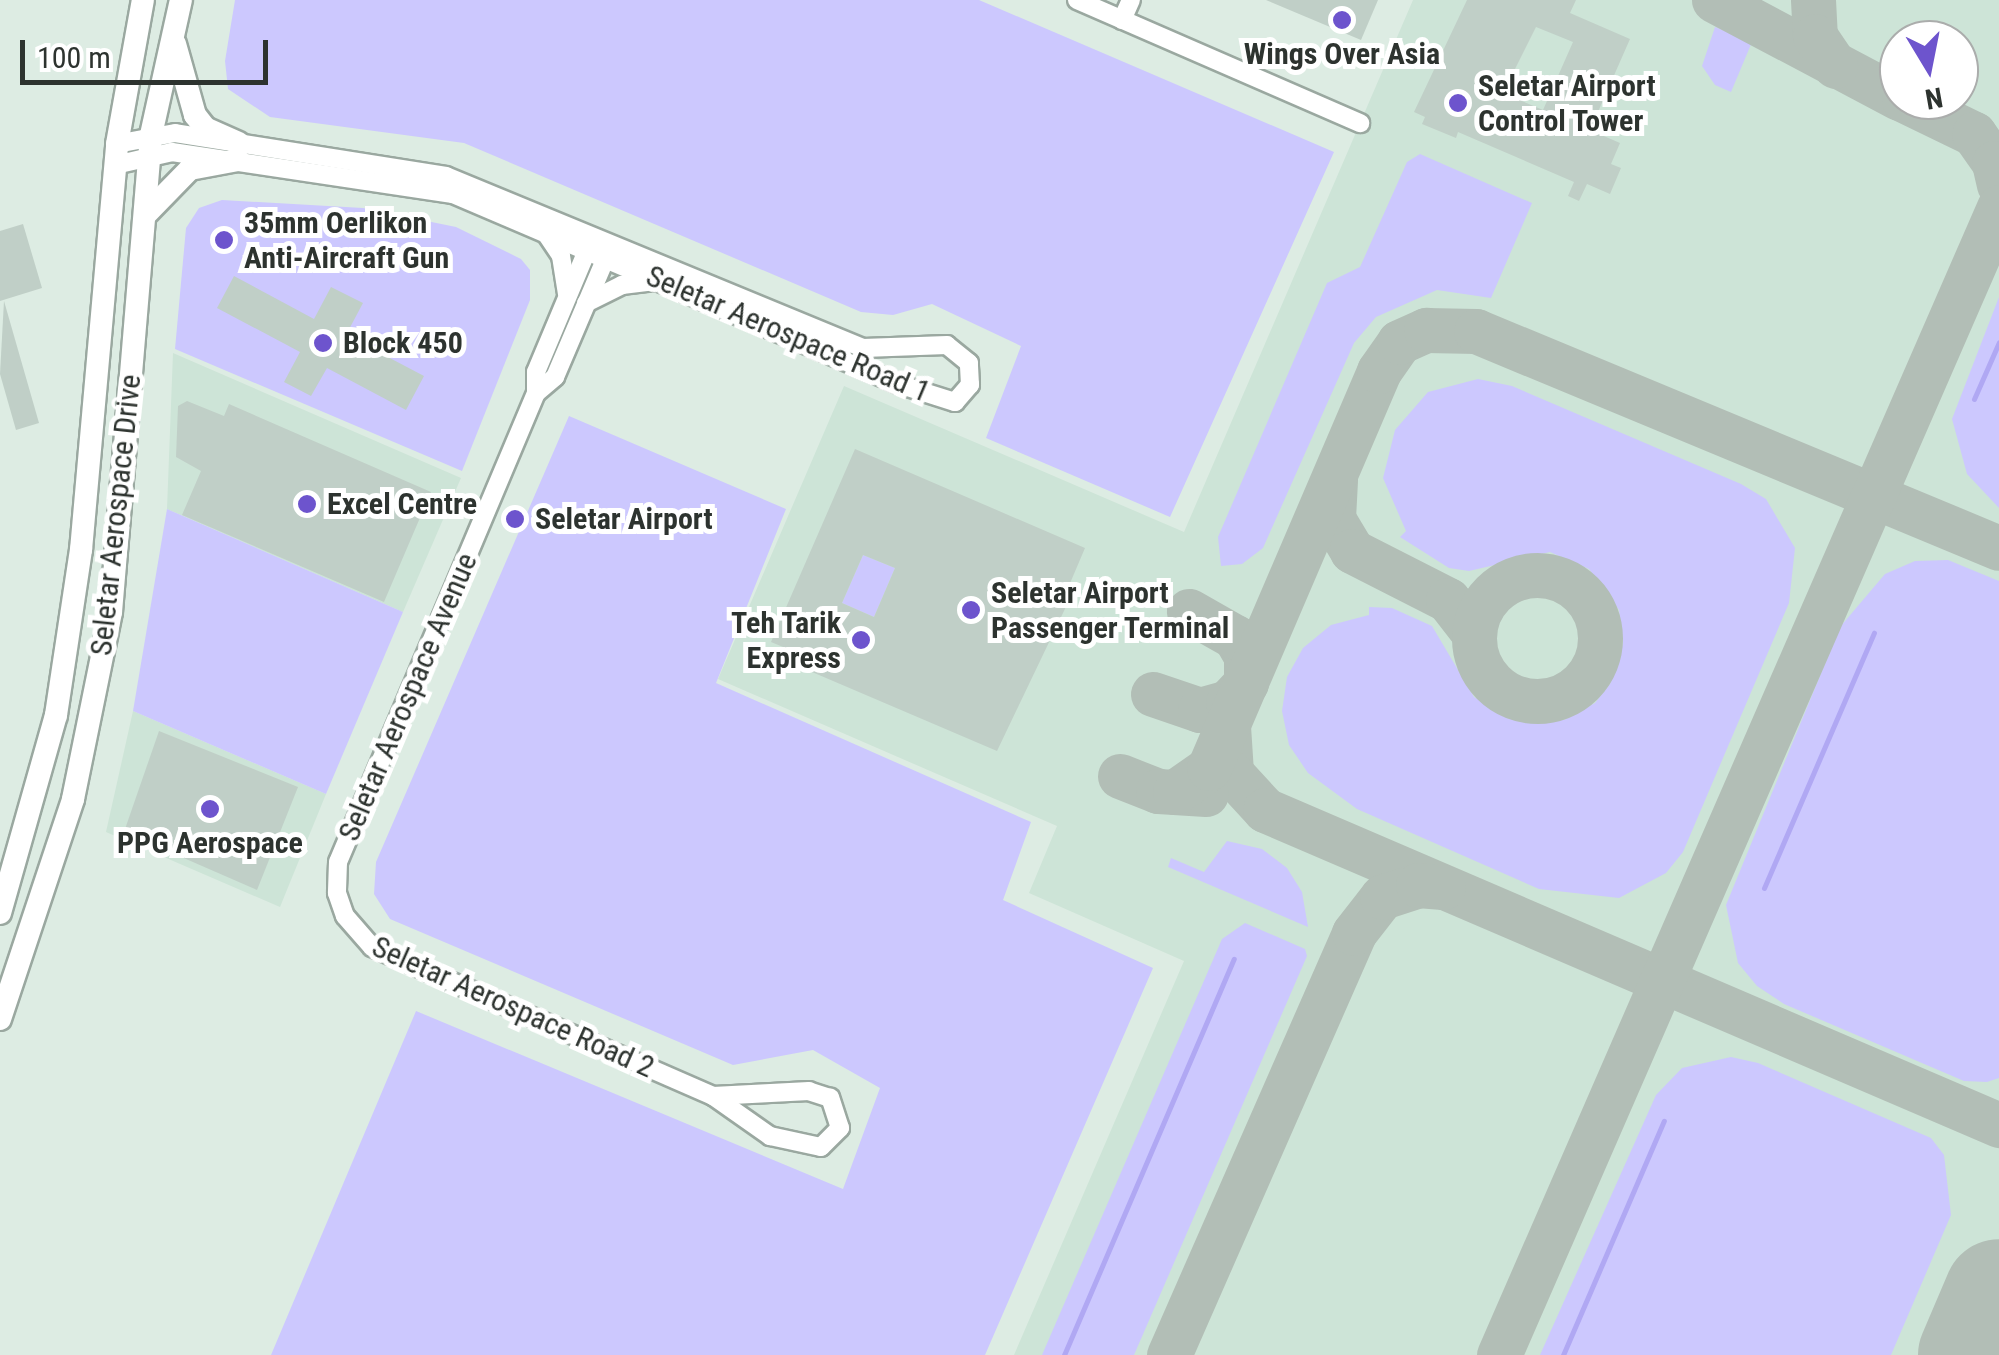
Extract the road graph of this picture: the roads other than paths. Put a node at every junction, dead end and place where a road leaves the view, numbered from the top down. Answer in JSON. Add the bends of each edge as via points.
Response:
{"nodes":[{"id":1,"x":144,"y":0,"type":"edge"},
{"id":2,"x":181,"y":0,"type":"edge"},
{"id":3,"x":1077,"y":0,"type":"edge"},
{"id":4,"x":1131,"y":0,"type":"edge"},
{"id":5,"x":1122,"y":20,"type":"junction"},
{"id":6,"x":174,"y":36,"type":"junction"},
{"id":7,"x":1360,"y":123,"type":"dead end"},
{"id":8,"x":151,"y":145,"type":"junction"},
{"id":9,"x":239,"y":152,"type":"junction"},
{"id":10,"x":116,"y":155,"type":"junction"},
{"id":11,"x":144,"y":218,"type":"junction"},
{"id":12,"x":543,"y":231,"type":"junction"},
{"id":13,"x":600,"y":245,"type":"junction"},
{"id":14,"x":660,"y":281,"type":"junction"},
{"id":15,"x":576,"y":300,"type":"junction"},
{"id":16,"x":784,"y":325,"type":"junction"},
{"id":17,"x":338,"y":893,"type":"joint"},
{"id":18,"x":0,"y":913,"type":"edge"},
{"id":19,"x":0,"y":1019,"type":"edge"},
{"id":20,"x":713,"y":1096,"type":"junction"}],
"edges":[{"from":1,"to":10,"type":"street","name":"Seletar Aerospace Drive"},
{"from":2,"to":6,"type":"street","name":"Seletar Aerospace Drive"},
{"from":3,"to":5,"type":"street"},
{"from":4,"to":5,"type":"street"},
{"from":5,"to":7,"type":"street"},
{"from":6,"to":8,"type":"street","name":"Seletar Aerospace Drive"},
{"from":6,"to":9,"type":"street","via":[[195,115]]},
{"from":8,"to":9,"type":"street","name":"Seletar Aerospace Road 1"},
{"from":8,"to":10,"type":"street","name":"Seletar Aerospace Road 1"},
{"from":8,"to":11,"type":"street","name":"Seletar Aerospace Drive"},
{"from":9,"to":11,"type":"street","via":[[190,169]]},
{"from":9,"to":12,"type":"street","name":"Seletar Aerospace Road 1","via":[[453,194]]},
{"from":9,"to":13,"type":"street","name":"Seletar Aerospace Road 1","via":[[446,176]]},
{"from":10,"to":18,"type":"street","name":"Seletar Aerospace Drive","via":[[70,623],[56,714]]},
{"from":11,"to":19,"type":"street","name":"Seletar Aerospace Drive","via":[[111,612],[73,799]]},
{"from":12,"to":13,"type":"street","name":"Seletar Aerospace Road 1"},
{"from":12,"to":15,"type":"street","via":[[561,256]]},
{"from":13,"to":14,"type":"street","name":"Seletar Aerospace Road 1"},
{"from":13,"to":15,"type":"street","name":"Seletar Aerospace Avenue"},
{"from":13,"to":16,"type":"street","name":"Seletar Aerospace Road 1"},
{"from":14,"to":15,"type":"street","via":[[622,284]]},
{"from":14,"to":16,"type":"street","name":"Seletar Aerospace Road 1"},
{"from":15,"to":17,"type":"street","name":"Seletar Aerospace Avenue","via":[[556,377],[536,392],[338,862]]},
{"from":16,"to":16,"type":"street","name":"Seletar Aerospace Road 1","via":[[862,348],[947,344],[969,363],[970,385],[955,402],[942,399]]},
{"from":17,"to":20,"type":"street","name":"Seletar Aerospace Road 2","via":[[345,916],[372,948]]},
{"from":20,"to":20,"type":"street","name":"Seletar Aerospace Road 2","via":[[809,1091],[830,1098],[840,1128],[821,1147],[803,1148],[770,1136]]}]}
